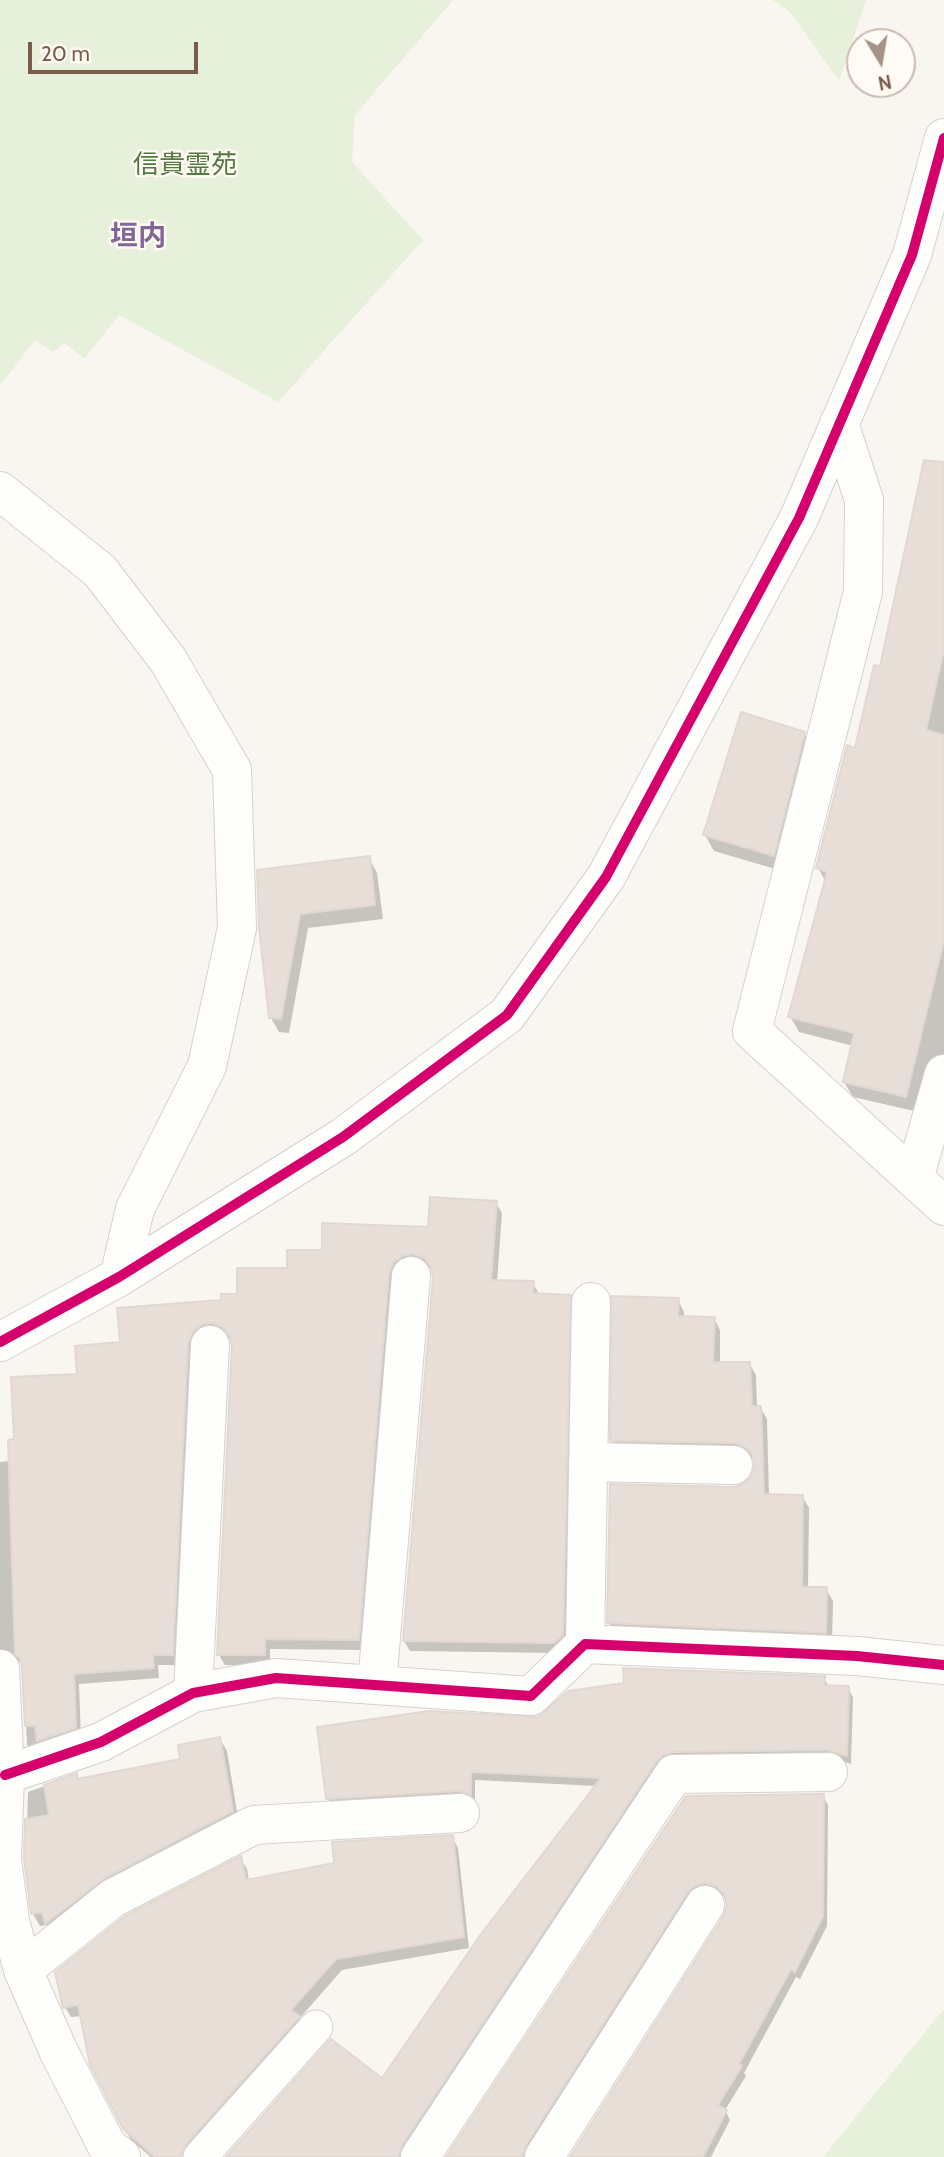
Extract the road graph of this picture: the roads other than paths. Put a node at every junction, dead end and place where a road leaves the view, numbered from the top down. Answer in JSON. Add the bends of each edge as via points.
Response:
{"nodes":[{"id":1,"x":944,"y":138,"type":"edge"},
{"id":2,"x":839,"y":423,"type":"junction"},
{"id":3,"x":0,"y":491,"type":"edge"},
{"id":4,"x":944,"y":1074,"type":"edge"},
{"id":5,"x":914,"y":1179,"type":"junction"},
{"id":6,"x":944,"y":1206,"type":"edge"},
{"id":7,"x":411,"y":1276,"type":"dead end"},
{"id":8,"x":119,"y":1277,"type":"junction"},
{"id":9,"x":591,"y":1302,"type":"dead end"},
{"id":10,"x":0,"y":1342,"type":"edge"},
{"id":11,"x":210,"y":1345,"type":"dead end"},
{"id":12,"x":588,"y":1462,"type":"junction"},
{"id":13,"x":733,"y":1465,"type":"dead end"},
{"id":14,"x":585,"y":1644,"type":"junction"},
{"id":15,"x":944,"y":1665,"type":"edge"},
{"id":16,"x":0,"y":1669,"type":"edge"},
{"id":17,"x":377,"y":1685,"type":"junction"},
{"id":18,"x":193,"y":1693,"type":"junction"},
{"id":19,"x":828,"y":1772,"type":"dead end"},
{"id":20,"x":5,"y":1775,"type":"junction"},
{"id":21,"x":460,"y":1812,"type":"dead end"},
{"id":22,"x":1,"y":1835,"type":"edge"},
{"id":23,"x":705,"y":1905,"type":"dead end"},
{"id":24,"x":23,"y":1970,"type":"junction"},
{"id":25,"x":316,"y":2027,"type":"dead end"},
{"id":26,"x":121,"y":2157,"type":"edge"},
{"id":27,"x":200,"y":2157,"type":"edge"},
{"id":28,"x":420,"y":2157,"type":"edge"},
{"id":29,"x":544,"y":2157,"type":"edge"}],
"edges":[{"from":1,"to":2,"type":"street","via":[[912,255]]},
{"from":2,"to":5,"type":"street","via":[[864,500],[863,592],[751,1031]]},
{"from":2,"to":8,"type":"street","via":[[799,518],[606,877],[507,1015],[343,1137]]},
{"from":3,"to":8,"type":"street","via":[[100,571],[168,660],[232,770],[237,928],[207,1066],[135,1209]]},
{"from":4,"to":5,"type":"street"},
{"from":5,"to":6,"type":"street"},
{"from":7,"to":17,"type":"street"},
{"from":8,"to":10,"type":"street"},
{"from":9,"to":12,"type":"street"},
{"from":11,"to":18,"type":"street"},
{"from":12,"to":13,"type":"street"},
{"from":12,"to":14,"type":"street"},
{"from":14,"to":15,"type":"street","via":[[857,1656]]},
{"from":14,"to":17,"type":"street","via":[[531,1696]]},
{"from":16,"to":20,"type":"street"},
{"from":17,"to":18,"type":"street","via":[[276,1678]]},
{"from":18,"to":20,"type":"street","via":[[101,1742]]},
{"from":19,"to":28,"type":"street","via":[[674,1774]]},
{"from":20,"to":22,"type":"street"},
{"from":21,"to":24,"type":"street","via":[[254,1825],[113,1898]]},
{"from":22,"to":24,"type":"street","via":[[10,1921]]},
{"from":23,"to":29,"type":"street"},
{"from":24,"to":26,"type":"street","via":[[107,2146]]},
{"from":25,"to":27,"type":"lane"}]}
